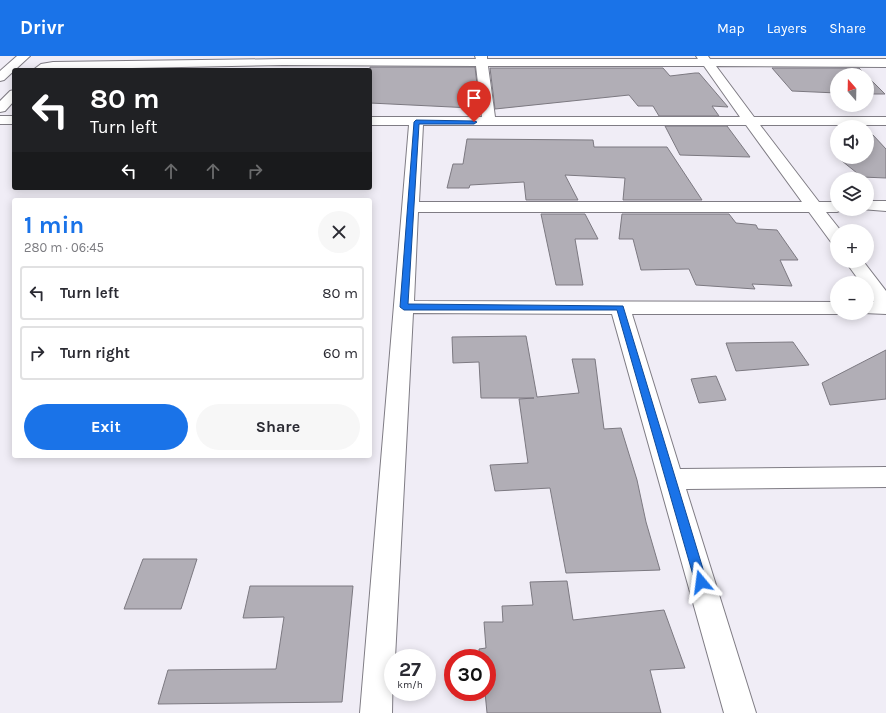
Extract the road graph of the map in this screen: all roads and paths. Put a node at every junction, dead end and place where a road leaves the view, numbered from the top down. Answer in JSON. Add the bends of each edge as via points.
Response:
{"nodes":[{"id":1,"x":20,"y":60,"type":"edge"},
{"id":2,"x":482,"y":60,"type":"edge"},
{"id":3,"x":705,"y":60,"type":"edge"},
{"id":4,"x":0,"y":63,"type":"edge"},
{"id":5,"x":253,"y":63,"type":"edge"},
{"id":6,"x":886,"y":63,"type":"edge"},
{"id":7,"x":43,"y":68,"type":"edge"},
{"id":8,"x":0,"y":77,"type":"edge"},
{"id":9,"x":12,"y":96,"type":"edge"},
{"id":10,"x":0,"y":108,"type":"edge"},
{"id":11,"x":0,"y":120,"type":"edge"},
{"id":12,"x":12,"y":120,"type":"edge"},
{"id":13,"x":372,"y":121,"type":"edge"},
{"id":14,"x":886,"y":121,"type":"edge"},
{"id":15,"x":416,"y":122,"type":"junction"},
{"id":16,"x":489,"y":122,"type":"junction"},
{"id":17,"x":751,"y":122,"type":"junction"},
{"id":18,"x":830,"y":206,"type":"edge"},
{"id":19,"x":874,"y":206,"type":"edge"},
{"id":20,"x":886,"y":206,"type":"edge"},
{"id":21,"x":410,"y":207,"type":"junction"},
{"id":22,"x":814,"y":207,"type":"junction"},
{"id":23,"x":830,"y":229,"type":"edge"},
{"id":24,"x":859,"y":268,"type":"edge"},
{"id":25,"x":886,"y":304,"type":"edge"},
{"id":26,"x":404,"y":307,"type":"junction"},
{"id":27,"x":620,"y":308,"type":"junction"},
{"id":28,"x":830,"y":308,"type":"edge"},
{"id":29,"x":874,"y":308,"type":"edge"},
{"id":30,"x":886,"y":308,"type":"edge"},
{"id":31,"x":886,"y":477,"type":"edge"},
{"id":32,"x":671,"y":479,"type":"junction"},
{"id":33,"x":376,"y":713,"type":"edge"},
{"id":34,"x":740,"y":713,"type":"edge"}],
"edges":[{"from":1,"to":4,"type":"street"},
{"from":1,"to":8,"type":"street"},
{"from":2,"to":3,"type":"street"},
{"from":2,"to":5,"type":"street"},
{"from":2,"to":16,"type":"street"},
{"from":3,"to":6,"type":"street"},
{"from":3,"to":17,"type":"street"},
{"from":5,"to":7,"type":"street"},
{"from":9,"to":10,"type":"street"},
{"from":11,"to":12,"type":"street"},
{"from":13,"to":15,"type":"street"},
{"from":14,"to":17,"type":"street"},
{"from":15,"to":16,"type":"street"},
{"from":15,"to":21,"type":"street"},
{"from":16,"to":17,"type":"street"},
{"from":17,"to":22,"type":"street"},
{"from":18,"to":22,"type":"street"},
{"from":19,"to":20,"type":"street"},
{"from":21,"to":22,"type":"street"},
{"from":21,"to":26,"type":"street"},
{"from":22,"to":23,"type":"street"},
{"from":24,"to":25,"type":"street"},
{"from":26,"to":27,"type":"street"},
{"from":26,"to":33,"type":"street"},
{"from":27,"to":28,"type":"street"},
{"from":27,"to":32,"type":"street"},
{"from":29,"to":30,"type":"street"},
{"from":31,"to":32,"type":"street"},
{"from":32,"to":34,"type":"street"}]}
